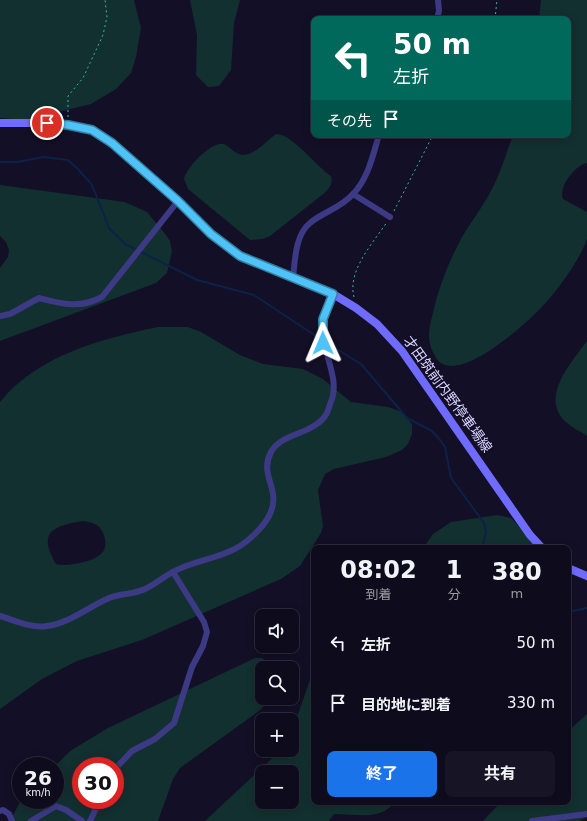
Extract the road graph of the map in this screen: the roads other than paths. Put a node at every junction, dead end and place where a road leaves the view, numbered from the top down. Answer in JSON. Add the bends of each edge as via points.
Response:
{"nodes":[{"id":1,"x":438,"y":0,"type":"edge"},
{"id":2,"x":438,"y":16,"type":"edge"},
{"id":3,"x":0,"y":123,"type":"edge"},
{"id":4,"x":378,"y":138,"type":"edge"},
{"id":5,"x":353,"y":194,"type":"junction"},
{"id":6,"x":178,"y":201,"type":"junction"},
{"id":7,"x":390,"y":218,"type":"road end"},
{"id":8,"x":293,"y":278,"type":"junction"},
{"id":9,"x":333,"y":294,"type":"junction"},
{"id":10,"x":0,"y":316,"type":"edge"},
{"id":11,"x":539,"y":545,"type":"edge"},
{"id":12,"x":571,"y":569,"type":"edge"},
{"id":13,"x":173,"y":572,"type":"junction"},
{"id":14,"x":587,"y":576,"type":"edge"},
{"id":15,"x":0,"y":616,"type":"edge"},
{"id":16,"x":124,"y":759,"type":"edge"},
{"id":17,"x":96,"y":809,"type":"edge"},
{"id":18,"x":0,"y":811,"type":"edge"},
{"id":19,"x":587,"y":814,"type":"edge"},
{"id":20,"x":12,"y":821,"type":"edge"},
{"id":21,"x":31,"y":821,"type":"edge"},
{"id":22,"x":82,"y":821,"type":"edge"},
{"id":23,"x":90,"y":821,"type":"edge"},
{"id":24,"x":532,"y":821,"type":"edge"}],
"edges":[{"from":1,"to":2,"type":"street"},
{"from":3,"to":6,"type":"main road","name":"才田筑前内野停車場線","via":[[68,125],[92,130],[112,143]]},
{"from":4,"to":5,"type":"street","via":[[364,177]]},
{"from":5,"to":7,"type":"street"},
{"from":5,"to":8,"type":"street","via":[[343,204],[309,223],[304,230],[299,241]]},
{"from":6,"to":8,"type":"main road","name":"才田筑前内野停車場線","via":[[211,234],[240,256]]},
{"from":6,"to":10,"type":"street","via":[[102,297],[80,305],[39,298],[10,314]]},
{"from":8,"to":9,"type":"main road","name":"才田筑前内野停車場線"},
{"from":9,"to":11,"type":"main road","name":"才田筑前内野停車場線","via":[[377,324],[402,351],[530,536]]},
{"from":9,"to":13,"type":"street","via":[[323,319],[323,343],[333,377],[333,396],[327,413],[321,420],[307,431],[279,442],[272,452],[267,467],[275,497],[269,515],[239,547]]},
{"from":12,"to":14,"type":"main road"},
{"from":13,"to":15,"type":"street","via":[[144,590],[118,594],[57,624],[45,627]]},
{"from":13,"to":16,"type":"street","via":[[204,622],[207,632],[192,667],[174,723]]},
{"from":17,"to":23,"type":"street"},
{"from":18,"to":20,"type":"street","via":[[9,814]]},
{"from":19,"to":24,"type":"street"},
{"from":21,"to":22,"type":"street","via":[[56,806]]}]}
